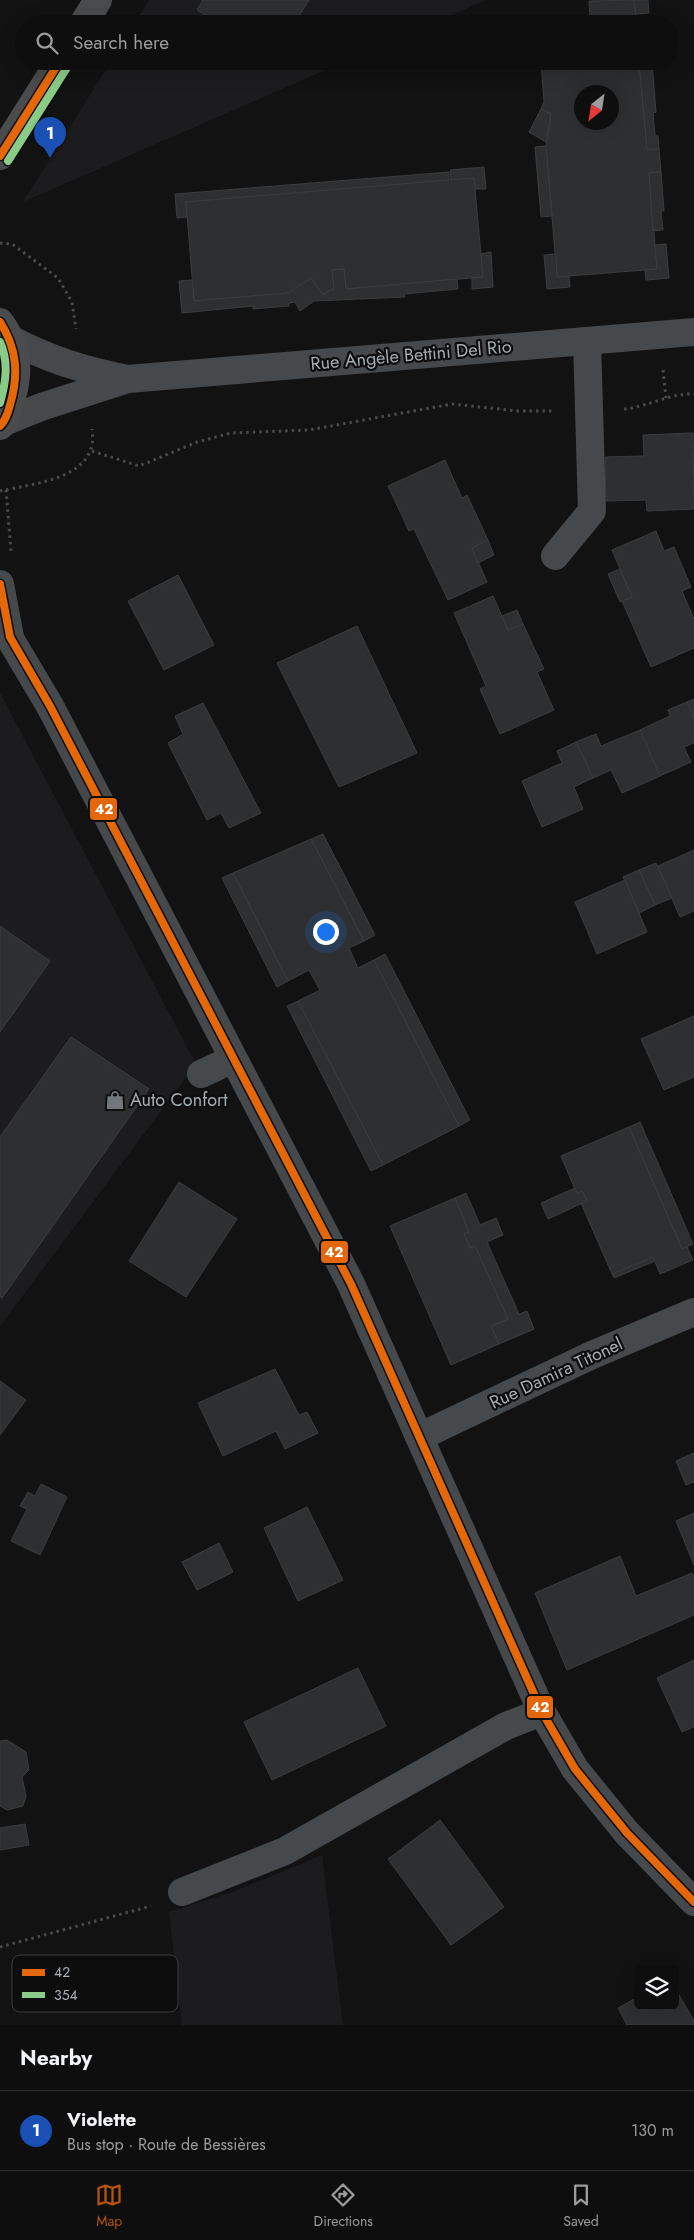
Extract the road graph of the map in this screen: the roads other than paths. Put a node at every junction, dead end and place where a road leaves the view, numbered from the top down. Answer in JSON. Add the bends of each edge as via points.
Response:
{"nodes":[{"id":1,"x":98,"y":0,"type":"edge"},
{"id":2,"x":89,"y":15,"type":"edge"},
{"id":3,"x":54,"y":70,"type":"edge"},
{"id":4,"x":0,"y":156,"type":"edge"},
{"id":5,"x":4,"y":330,"type":"edge"},
{"id":6,"x":694,"y":332,"type":"edge"},
{"id":7,"x":587,"y":341,"type":"junction"},
{"id":8,"x":128,"y":379,"type":"junction"},
{"id":9,"x":2,"y":424,"type":"edge"},
{"id":10,"x":555,"y":556,"type":"dead end"},
{"id":11,"x":0,"y":584,"type":"edge"},
{"id":12,"x":5,"y":630,"type":"edge"},
{"id":13,"x":233,"y":1059,"type":"junction"},
{"id":14,"x":201,"y":1074,"type":"dead end"},
{"id":15,"x":694,"y":1312,"type":"edge"},
{"id":16,"x":419,"y":1437,"type":"junction"},
{"id":17,"x":542,"y":1712,"type":"junction"},
{"id":18,"x":182,"y":1892,"type":"road end"},
{"id":19,"x":694,"y":1902,"type":"edge"}],
"edges":[{"from":1,"to":2,"type":"main road"},
{"from":3,"to":4,"type":"main road"},
{"from":5,"to":8,"type":"street","name":"Rue Angèle Bettini Del Rio","via":[[39,354],[82,370]]},
{"from":5,"to":9,"type":"main road","via":[[14,352],[17,371],[15,393]]},
{"from":6,"to":7,"type":"street","name":"Rue Angèle Bettini Del Rio"},
{"from":7,"to":8,"type":"street","name":"Rue Angèle Bettini Del Rio"},
{"from":7,"to":10,"type":"street","via":[[592,511]]},
{"from":8,"to":9,"type":"street","name":"Rue Angèle Bettini Del Rio","via":[[41,407]]},
{"from":11,"to":12,"type":"street"},
{"from":12,"to":13,"type":"street","via":[[54,715]]},
{"from":13,"to":14,"type":"street"},
{"from":13,"to":16,"type":"street","via":[[351,1284]]},
{"from":15,"to":16,"type":"street","name":"Rue Damira Titonel","via":[[592,1355]]},
{"from":16,"to":17,"type":"street"},
{"from":17,"to":18,"type":"street","via":[[506,1726],[285,1851]]},
{"from":17,"to":19,"type":"street","via":[[575,1769],[627,1832]]}]}
